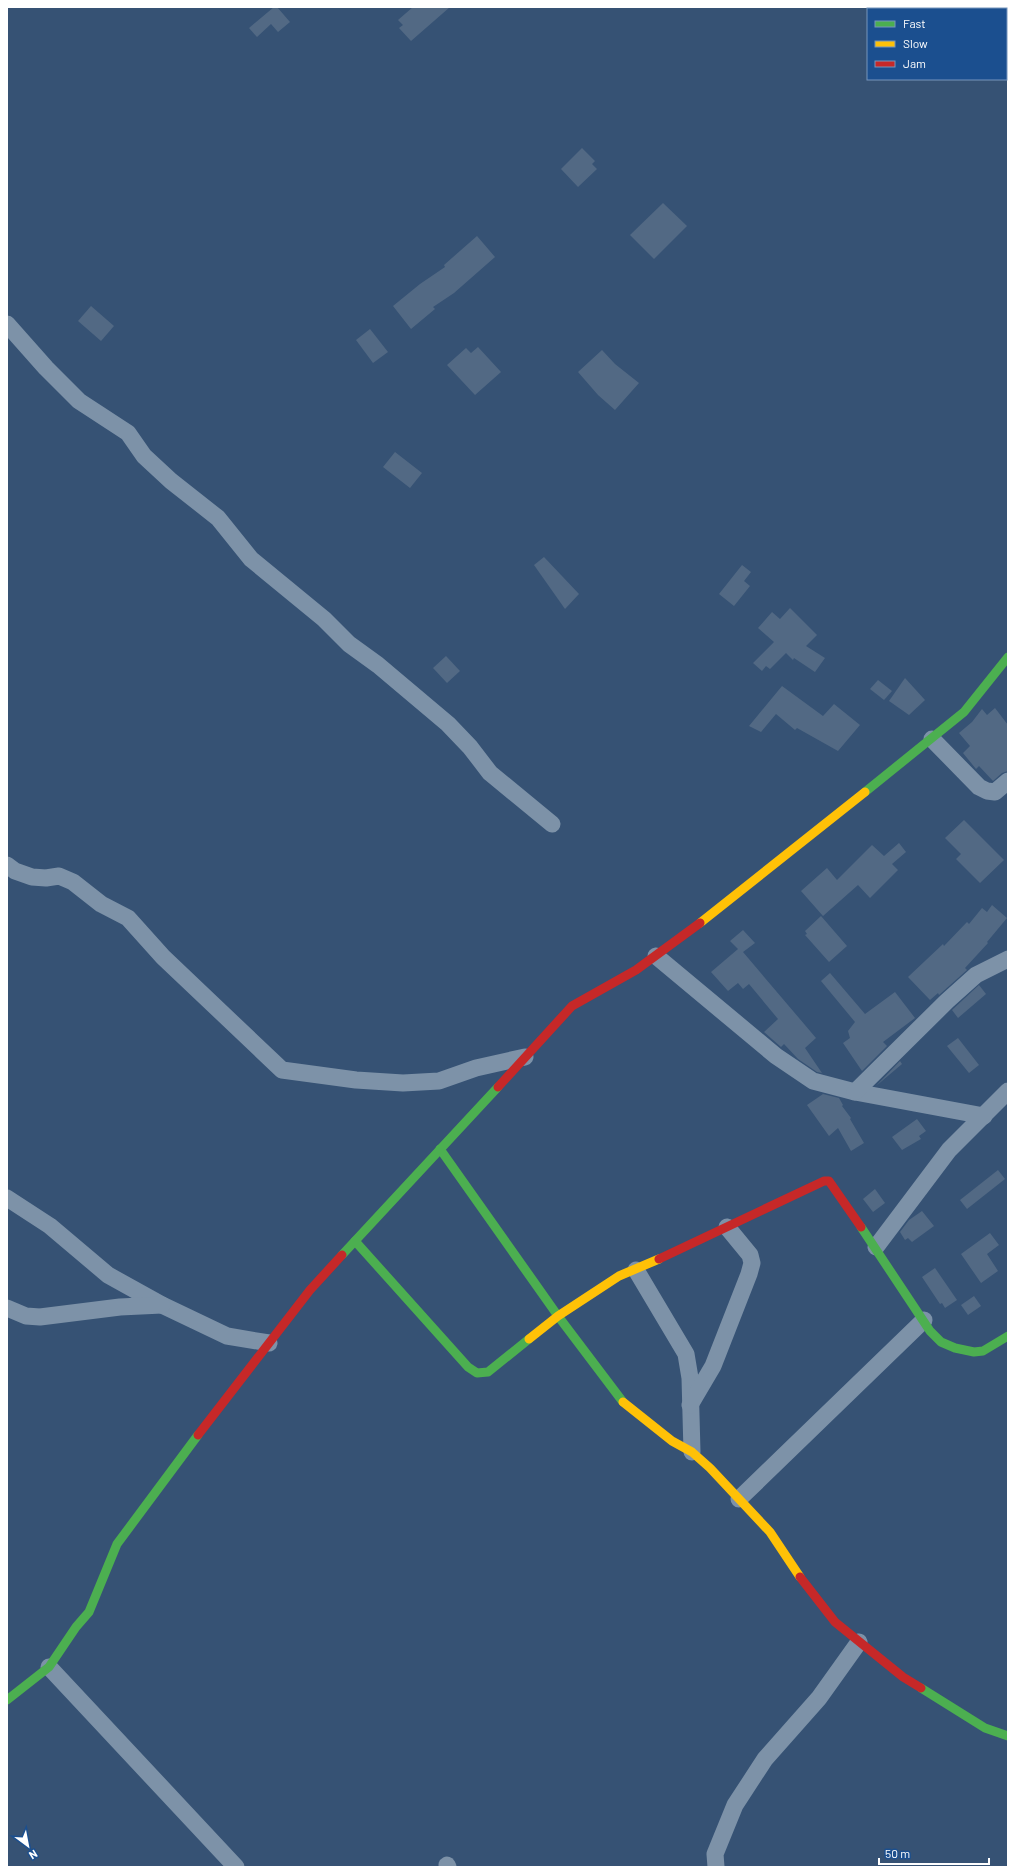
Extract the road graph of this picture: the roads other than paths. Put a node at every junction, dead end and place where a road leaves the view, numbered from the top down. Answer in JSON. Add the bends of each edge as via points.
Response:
{"nodes":[{"id":1,"x":7,"y":324,"type":"edge"},
{"id":2,"x":1008,"y":657,"type":"edge"},
{"id":3,"x":932,"y":739,"type":"junction"},
{"id":4,"x":1008,"y":781,"type":"edge"},
{"id":5,"x":552,"y":824,"type":"dead end"},
{"id":6,"x":7,"y":866,"type":"edge"},
{"id":7,"x":656,"y":956,"type":"junction"},
{"id":8,"x":1008,"y":959,"type":"edge"},
{"id":9,"x":525,"y":1057,"type":"junction"},
{"id":10,"x":1008,"y":1091,"type":"edge"},
{"id":11,"x":855,"y":1092,"type":"junction"},
{"id":12,"x":984,"y":1116,"type":"junction"},
{"id":13,"x":440,"y":1149,"type":"junction"},
{"id":14,"x":7,"y":1198,"type":"edge"},
{"id":15,"x":727,"y":1227,"type":"junction"},
{"id":16,"x":356,"y":1240,"type":"junction"},
{"id":17,"x":876,"y":1247,"type":"junction"},
{"id":18,"x":636,"y":1270,"type":"junction"},
{"id":19,"x":162,"y":1305,"type":"junction"},
{"id":20,"x":7,"y":1308,"type":"edge"},
{"id":21,"x":558,"y":1316,"type":"junction"},
{"id":22,"x":924,"y":1320,"type":"junction"},
{"id":23,"x":1008,"y":1336,"type":"edge"},
{"id":24,"x":269,"y":1343,"type":"junction"},
{"id":25,"x":690,"y":1405,"type":"junction"},
{"id":26,"x":692,"y":1452,"type":"junction"},
{"id":27,"x":739,"y":1499,"type":"junction"},
{"id":28,"x":859,"y":1642,"type":"junction"},
{"id":29,"x":49,"y":1667,"type":"junction"},
{"id":30,"x":7,"y":1700,"type":"edge"},
{"id":31,"x":1008,"y":1736,"type":"edge"},
{"id":32,"x":236,"y":1867,"type":"edge"},
{"id":33,"x":716,"y":1867,"type":"edge"}],
"edges":[{"from":1,"to":5,"type":"street","via":[[79,401],[128,433],[144,456],[218,518],[251,559],[324,619],[349,644],[448,724],[490,773]]},
{"from":2,"to":3,"type":"street","via":[[964,712]]},
{"from":3,"to":4,"type":"street","via":[[979,787],[995,792]]},
{"from":3,"to":7,"type":"street"},
{"from":6,"to":9,"type":"street","via":[[32,877],[59,876],[73,882],[101,904],[128,918],[163,957],[282,1070],[356,1080],[410,1083],[439,1081],[476,1068]]},
{"from":7,"to":9,"type":"street","via":[[572,1006]]},
{"from":7,"to":11,"type":"street","via":[[776,1056],[813,1081]]},
{"from":8,"to":11,"type":"street","via":[[976,975]]},
{"from":9,"to":13,"type":"street"},
{"from":10,"to":12,"type":"street"},
{"from":11,"to":12,"type":"street"},
{"from":12,"to":17,"type":"street","via":[[949,1150]]},
{"from":13,"to":16,"type":"street"},
{"from":13,"to":21,"type":"street"},
{"from":14,"to":19,"type":"street","via":[[50,1226],[108,1275]]},
{"from":15,"to":17,"type":"street","via":[[829,1180]]},
{"from":15,"to":18,"type":"street"},
{"from":15,"to":25,"type":"street","via":[[750,1255],[752,1262],[713,1366]]},
{"from":16,"to":21,"type":"street","via":[[468,1367],[477,1373],[488,1372]]},
{"from":16,"to":24,"type":"street","via":[[310,1290]]},
{"from":17,"to":22,"type":"street"},
{"from":18,"to":21,"type":"street","via":[[619,1276]]},
{"from":18,"to":25,"type":"street","via":[[686,1354],[689,1364]]},
{"from":19,"to":20,"type":"street","via":[[120,1307],[40,1317],[26,1316]]},
{"from":19,"to":24,"type":"street","via":[[227,1336]]},
{"from":21,"to":26,"type":"street","via":[[626,1405],[672,1441]]},
{"from":22,"to":23,"type":"street","via":[[941,1342],[974,1352],[983,1352]]},
{"from":22,"to":27,"type":"street"},
{"from":24,"to":29,"type":"street","via":[[117,1544],[89,1612],[76,1626]]},
{"from":25,"to":26,"type":"street"},
{"from":26,"to":27,"type":"street"},
{"from":27,"to":28,"type":"street","via":[[770,1532],[804,1583],[835,1622]]},
{"from":28,"to":31,"type":"street","via":[[903,1677],[985,1728]]},
{"from":28,"to":33,"type":"street","via":[[819,1698],[766,1759],[735,1805],[715,1854]]},
{"from":29,"to":30,"type":"street"},
{"from":29,"to":32,"type":"street"}]}
